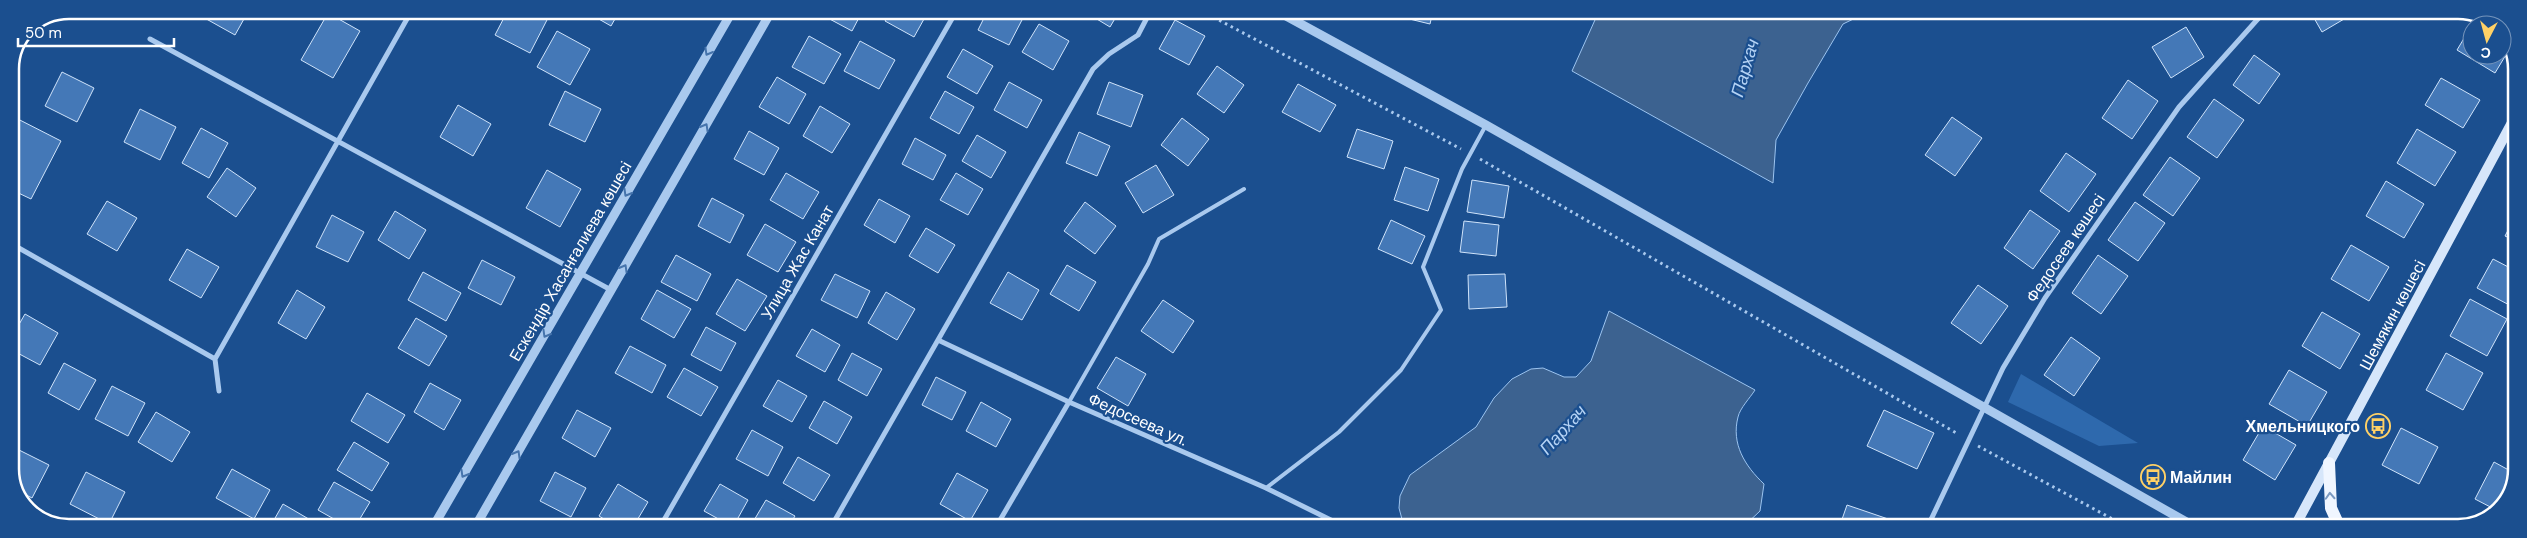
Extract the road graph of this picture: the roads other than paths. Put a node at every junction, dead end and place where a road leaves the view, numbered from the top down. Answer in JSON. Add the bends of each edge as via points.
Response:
{"nodes":[{"id":1,"x":407,"y":19,"type":"edge"},
{"id":2,"x":728,"y":19,"type":"edge"},
{"id":3,"x":767,"y":19,"type":"edge"},
{"id":4,"x":952,"y":19,"type":"edge"},
{"id":5,"x":1146,"y":19,"type":"edge"},
{"id":6,"x":1292,"y":19,"type":"edge"},
{"id":7,"x":1301,"y":19,"type":"edge"},
{"id":8,"x":2258,"y":19,"type":"edge"},
{"id":9,"x":1299,"y":23,"type":"junction"},
{"id":10,"x":150,"y":39,"type":"dead end"},
{"id":11,"x":1486,"y":125,"type":"junction"},
{"id":12,"x":2508,"y":130,"type":"edge"},
{"id":13,"x":339,"y":140,"type":"junction"},
{"id":14,"x":1244,"y":189,"type":"dead end"},
{"id":15,"x":19,"y":248,"type":"edge"},
{"id":16,"x":580,"y":274,"type":"junction"},
{"id":17,"x":611,"y":290,"type":"junction"},
{"id":18,"x":938,"y":340,"type":"junction"},
{"id":19,"x":215,"y":359,"type":"junction"},
{"id":20,"x":219,"y":391,"type":"dead end"},
{"id":21,"x":1068,"y":402,"type":"junction"},
{"id":22,"x":1984,"y":408,"type":"junction"},
{"id":23,"x":2329,"y":463,"type":"junction"},
{"id":24,"x":1266,"y":488,"type":"junction"},
{"id":25,"x":439,"y":519,"type":"edge"},
{"id":26,"x":480,"y":519,"type":"edge"},
{"id":27,"x":665,"y":519,"type":"edge"},
{"id":28,"x":837,"y":519,"type":"edge"},
{"id":29,"x":1001,"y":519,"type":"edge"},
{"id":30,"x":1331,"y":519,"type":"edge"},
{"id":31,"x":1931,"y":519,"type":"edge"},
{"id":32,"x":2181,"y":519,"type":"edge"},
{"id":33,"x":2299,"y":519,"type":"edge"},
{"id":34,"x":2336,"y":519,"type":"edge"}],
"edges":[{"from":1,"to":13,"type":"street"},
{"from":2,"to":16,"type":"street","name":"Ескендір Хасанғалиева көшесі","one_way":true},
{"from":17,"to":3,"type":"street","one_way":true},
{"from":4,"to":27,"type":"street","name":"Улица Жас Канат"},
{"from":5,"to":18,"type":"street","via":[[1138,35],[1093,69]]},
{"from":6,"to":9,"type":"street"},
{"from":7,"to":9,"type":"street"},
{"from":8,"to":22,"type":"street","name":"Федосеев көшесі","via":[[2179,107],[2117,193],[2045,298],[2003,368]]},
{"from":9,"to":11,"type":"street"},
{"from":10,"to":13,"type":"street"},
{"from":11,"to":22,"type":"street"},
{"from":11,"to":24,"type":"lane","via":[[1470,154],[1423,267],[1441,310],[1401,370],[1339,432]]},
{"from":12,"to":23,"type":"main road","name":"Шемякин көшесі"},
{"from":13,"to":16,"type":"street"},
{"from":13,"to":19,"type":"street"},
{"from":14,"to":21,"type":"lane","via":[[1158,239],[1148,264]]},
{"from":15,"to":19,"type":"street"},
{"from":16,"to":17,"type":"street"},
{"from":16,"to":25,"type":"street","name":"Ескендір Хасанғалиева көшесі","one_way":true},
{"from":26,"to":17,"type":"street","one_way":true},
{"from":18,"to":21,"type":"street"},
{"from":18,"to":28,"type":"street"},
{"from":19,"to":20,"type":"street"},
{"from":21,"to":24,"type":"street","name":"Федосеева ул."},
{"from":21,"to":29,"type":"street","name":"Федосеева ул."},
{"from":22,"to":31,"type":"street","name":"Федосеев көшесі"},
{"from":22,"to":32,"type":"street"},
{"from":23,"to":33,"type":"main road","name":"Шемякин көшесі"},
{"from":34,"to":23,"type":"main road","one_way":true,"via":[[2331,508]]},
{"from":24,"to":30,"type":"street","name":"Федосеева ул."}]}
